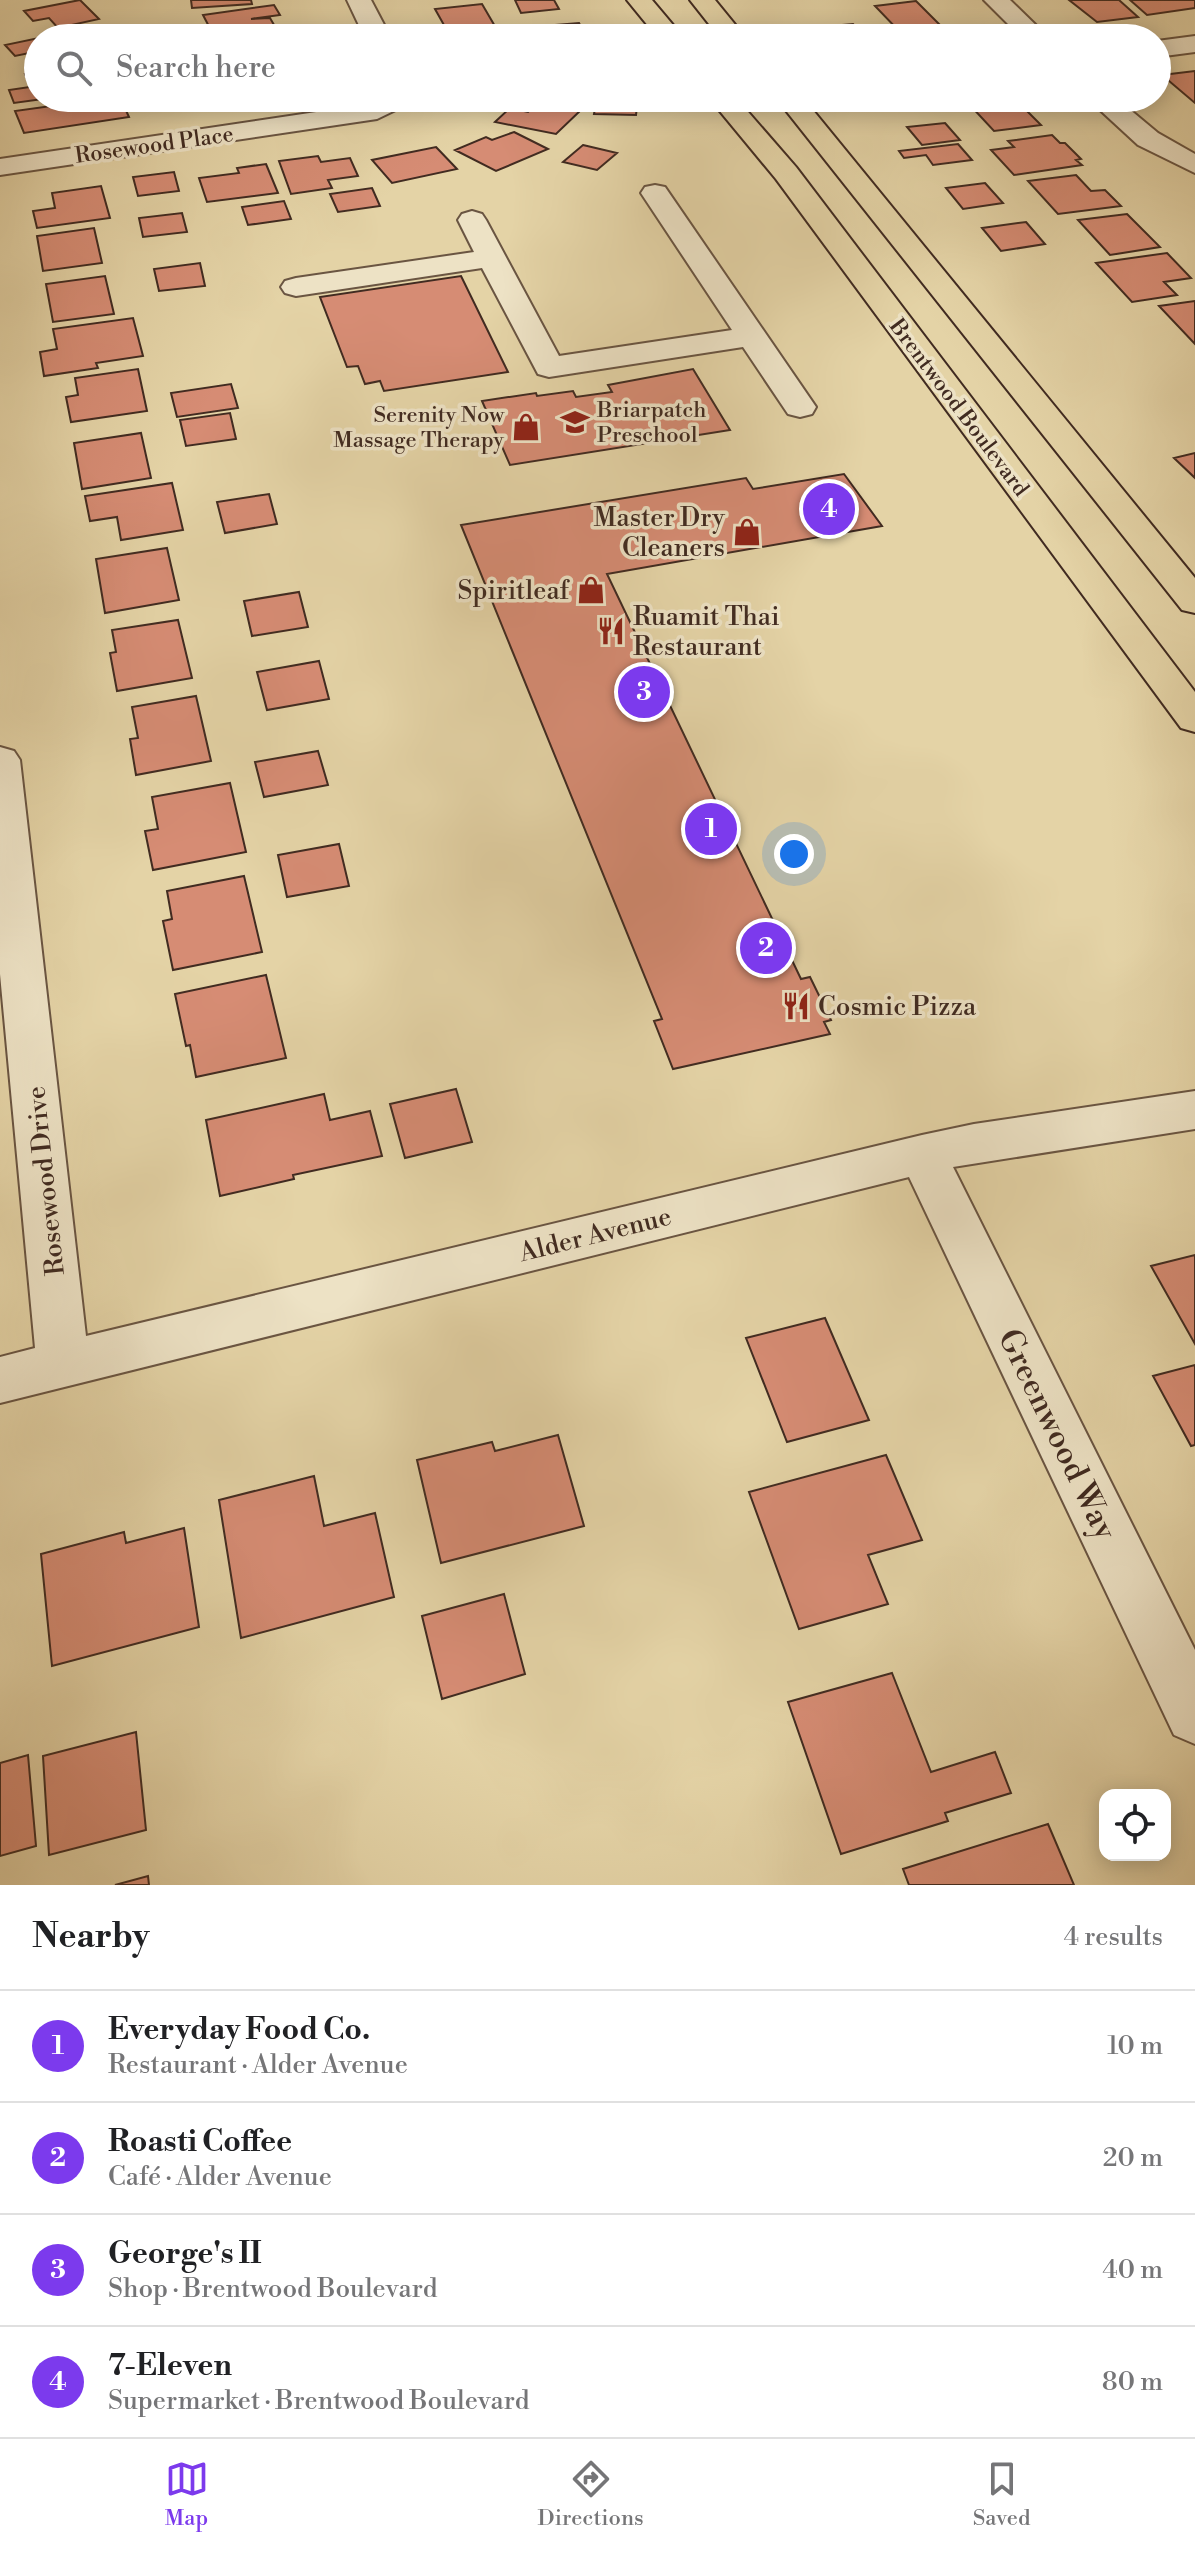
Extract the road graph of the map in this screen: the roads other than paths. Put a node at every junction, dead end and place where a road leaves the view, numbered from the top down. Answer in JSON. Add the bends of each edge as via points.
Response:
{"nodes":[{"id":1,"x":359,"y":0,"type":"edge"},
{"id":2,"x":639,"y":0,"type":"edge"},
{"id":3,"x":702,"y":0,"type":"edge"},
{"id":4,"x":727,"y":0,"type":"edge"},
{"id":5,"x":996,"y":0,"type":"edge"},
{"id":6,"x":371,"y":24,"type":"edge"},
{"id":7,"x":659,"y":24,"type":"edge"},
{"id":8,"x":722,"y":24,"type":"edge"},
{"id":9,"x":742,"y":24,"type":"edge"},
{"id":10,"x":1021,"y":24,"type":"edge"},
{"id":11,"x":1195,"y":44,"type":"edge"},
{"id":12,"x":1171,"y":47,"type":"edge"},
{"id":13,"x":370,"y":112,"type":"edge"},
{"id":14,"x":734,"y":112,"type":"edge"},
{"id":15,"x":801,"y":112,"type":"edge"},
{"id":16,"x":1116,"y":112,"type":"edge"},
{"id":17,"x":1195,"y":165,"type":"edge"},
{"id":18,"x":0,"y":167,"type":"edge"},
{"id":19,"x":655,"y":193,"type":"dead end"},
{"id":20,"x":472,"y":220,"type":"dead end"},
{"id":21,"x":493,"y":258,"type":"junction"},
{"id":22,"x":296,"y":287,"type":"dead end"},
{"id":23,"x":752,"y":336,"type":"junction"},
{"id":24,"x":800,"y":407,"type":"dead end"},
{"id":25,"x":1195,"y":602,"type":"edge"},
{"id":26,"x":1195,"y":719,"type":"edge"},
{"id":27,"x":0,"y":760,"type":"edge"},
{"id":28,"x":1195,"y":1110,"type":"edge"},
{"id":29,"x":922,"y":1154,"type":"junction"},
{"id":30,"x":63,"y":1363,"type":"junction"},
{"id":31,"x":0,"y":1380,"type":"edge"},
{"id":32,"x":1195,"y":1714,"type":"edge"}],
"edges":[{"from":1,"to":6,"type":"street"},
{"from":2,"to":7,"type":"main road"},
{"from":3,"to":8,"type":"main road"},
{"from":4,"to":9,"type":"main road"},
{"from":5,"to":10,"type":"street"},
{"from":11,"to":12,"type":"street"},
{"from":13,"to":18,"type":"street","name":"Rosewood Place"},
{"from":14,"to":26,"type":"main road","name":"Brentwood Boulevard","via":[[786,173]]},
{"from":15,"to":25,"type":"main road"},
{"from":16,"to":17,"type":"street","via":[[1148,139]]},
{"from":19,"to":23,"type":"street"},
{"from":20,"to":21,"type":"street"},
{"from":21,"to":22,"type":"street"},
{"from":21,"to":23,"type":"street","via":[[549,367]]},
{"from":23,"to":24,"type":"street"},
{"from":27,"to":30,"type":"street","name":"Rosewood Drive"},
{"from":28,"to":29,"type":"street","name":"Alder Avenue"},
{"from":29,"to":30,"type":"street","name":"Alder Avenue"},
{"from":29,"to":32,"type":"street","name":"Greenwood Way"},
{"from":30,"to":31,"type":"street","name":"Alder Avenue"}]}
